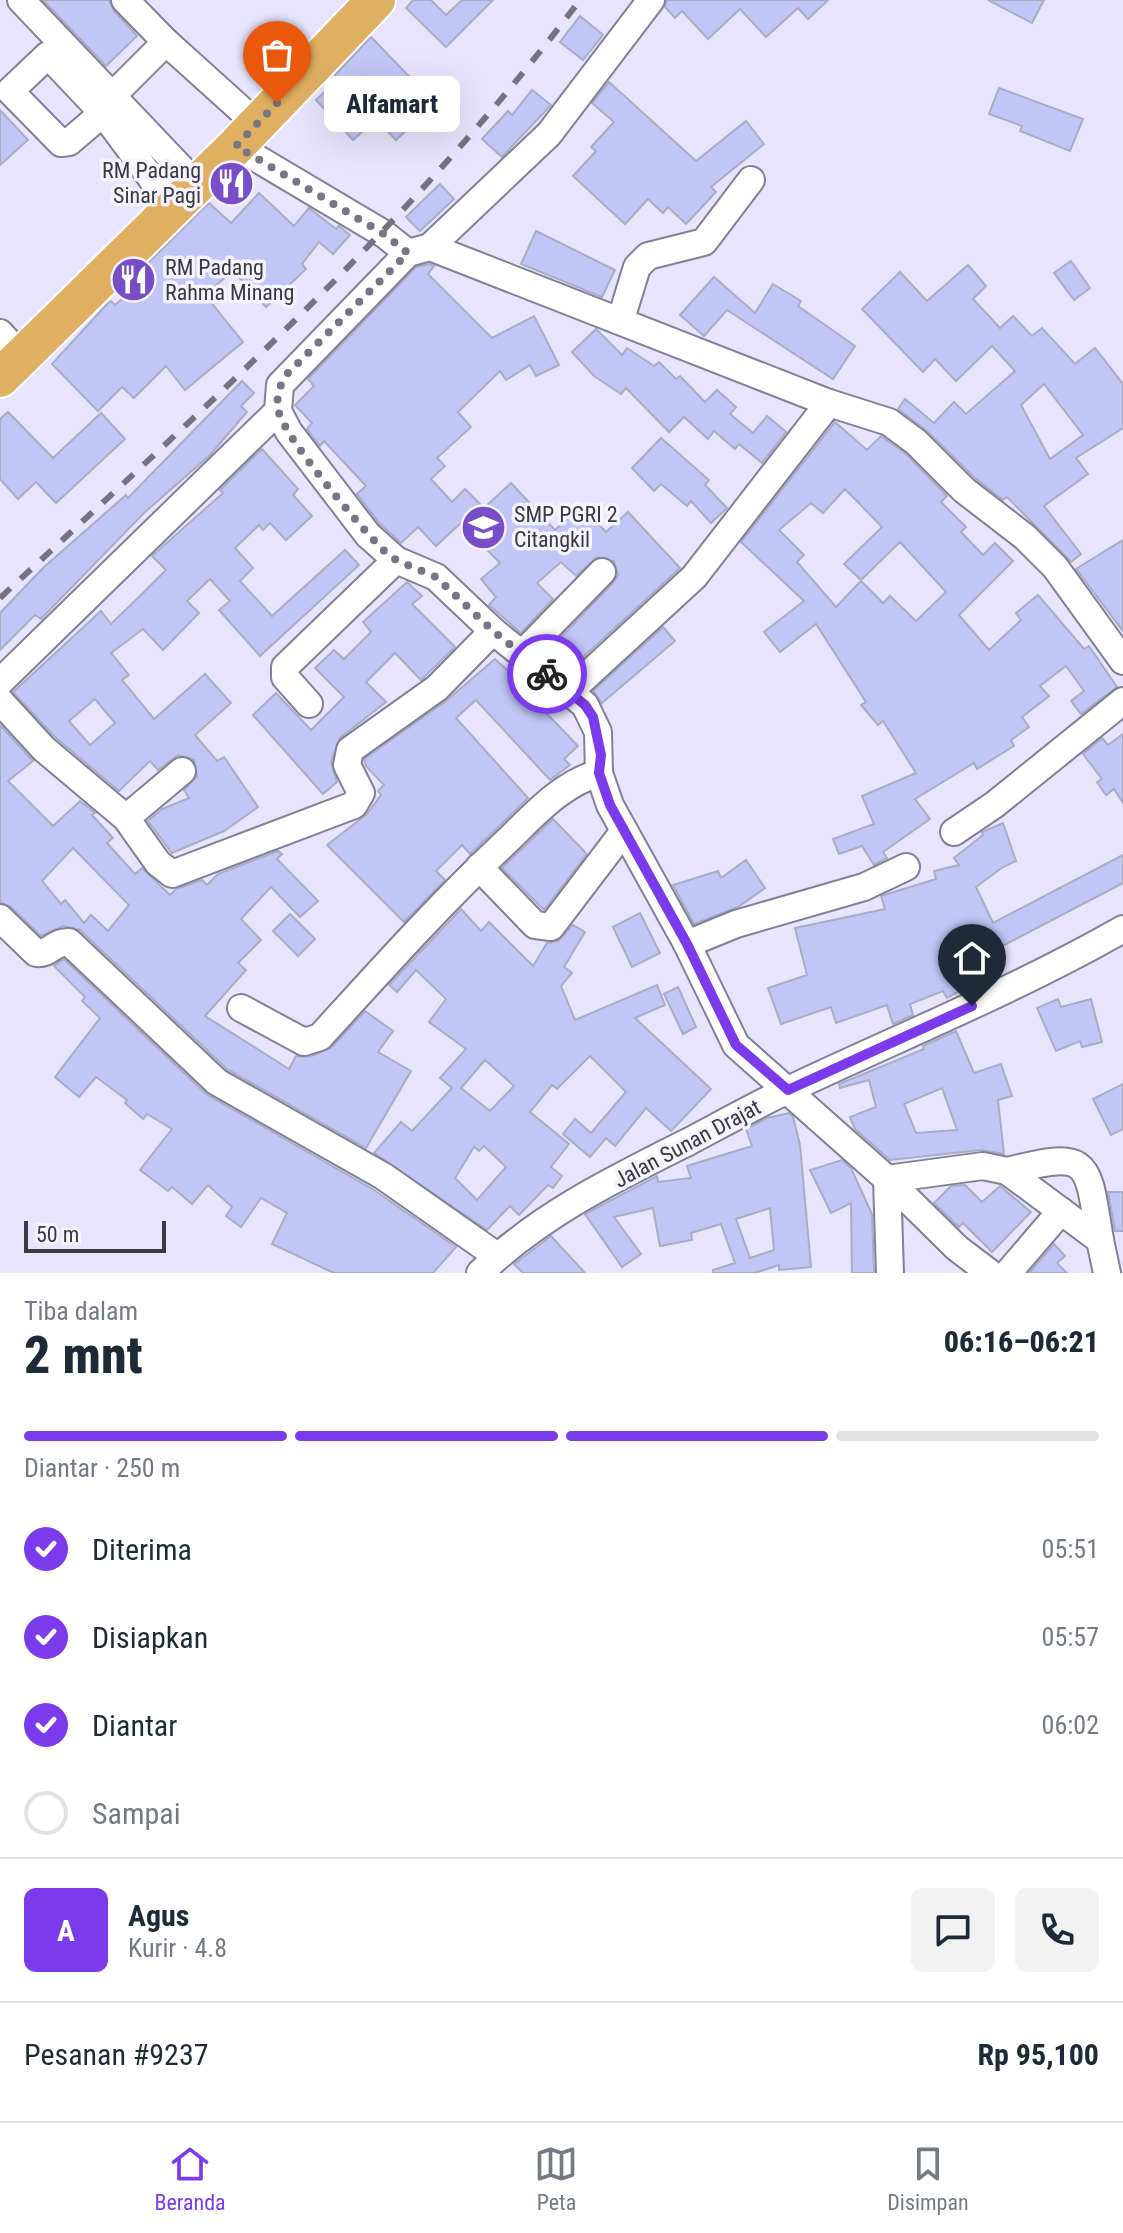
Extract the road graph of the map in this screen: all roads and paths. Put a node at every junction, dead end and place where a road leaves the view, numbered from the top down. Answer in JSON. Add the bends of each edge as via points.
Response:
{"nodes":[{"id":1,"x":22,"y":0,"type":"edge"},
{"id":2,"x":125,"y":0,"type":"edge"},
{"id":3,"x":376,"y":0,"type":"edge"},
{"id":4,"x":651,"y":0,"type":"edge"},
{"id":5,"x":166,"y":42,"type":"junction"},
{"id":6,"x":108,"y":104,"type":"junction"},
{"id":7,"x":246,"y":135,"type":"junction"},
{"id":8,"x":751,"y":180,"type":"dead end"},
{"id":9,"x":184,"y":195,"type":"junction"},
{"id":10,"x":419,"y":250,"type":"junction"},
{"id":11,"x":621,"y":319,"type":"junction"},
{"id":12,"x":7,"y":356,"type":"edge"},
{"id":13,"x":829,"y":403,"type":"junction"},
{"id":14,"x":278,"y":411,"type":"junction"},
{"id":15,"x":396,"y":560,"type":"junction"},
{"id":16,"x":602,"y":572,"type":"dead end"},
{"id":17,"x":493,"y":631,"type":"junction"},
{"id":18,"x":522,"y":654,"type":"junction"},
{"id":19,"x":1123,"y":661,"type":"edge"},
{"id":20,"x":0,"y":682,"type":"edge"},
{"id":21,"x":569,"y":692,"type":"junction"},
{"id":22,"x":0,"y":701,"type":"edge"},
{"id":23,"x":1123,"y":701,"type":"edge"},
{"id":24,"x":309,"y":704,"type":"dead end"},
{"id":25,"x":182,"y":771,"type":"dead end"},
{"id":26,"x":599,"y":773,"type":"junction"},
{"id":27,"x":126,"y":818,"type":"junction"},
{"id":28,"x":624,"y":831,"type":"junction"},
{"id":29,"x":954,"y":832,"type":"dead end"},
{"id":30,"x":479,"y":867,"type":"junction"},
{"id":31,"x":906,"y":867,"type":"dead end"},
{"id":32,"x":0,"y":918,"type":"edge"},
{"id":33,"x":1123,"y":929,"type":"edge"},
{"id":34,"x":687,"y":944,"type":"junction"},
{"id":35,"x":241,"y":1008,"type":"dead end"},
{"id":36,"x":788,"y":1090,"type":"junction"},
{"id":37,"x":1007,"y":1171,"type":"junction"},
{"id":38,"x":887,"y":1179,"type":"junction"},
{"id":39,"x":1061,"y":1211,"type":"junction"},
{"id":40,"x":1100,"y":1240,"type":"junction"},
{"id":41,"x":488,"y":1265,"type":"edge"},
{"id":42,"x":890,"y":1273,"type":"edge"},
{"id":43,"x":990,"y":1273,"type":"edge"},
{"id":44,"x":1008,"y":1273,"type":"edge"},
{"id":45,"x":1107,"y":1273,"type":"edge"}],
"edges":[{"from":1,"to":6,"type":"street"},
{"from":2,"to":5,"type":"street"},
{"from":3,"to":7,"type":"highway"},
{"from":4,"to":10,"type":"street","via":[[549,134]]},
{"from":5,"to":6,"type":"street"},
{"from":5,"to":7,"type":"street"},
{"from":6,"to":9,"type":"street"},
{"from":7,"to":9,"type":"highway"},
{"from":7,"to":10,"type":"street","via":[[384,234]]},
{"from":8,"to":11,"type":"street","via":[[704,242],[648,256],[637,267]]},
{"from":9,"to":12,"type":"highway"},
{"from":10,"to":11,"type":"street"},
{"from":10,"to":14,"type":"street","via":[[287,374],[280,385]]},
{"from":11,"to":13,"type":"street"},
{"from":13,"to":19,"type":"street","via":[[889,422],[1025,537],[1055,567]]},
{"from":13,"to":21,"type":"street","via":[[694,577]]},
{"from":14,"to":15,"type":"street","via":[[304,454]]},
{"from":14,"to":20,"type":"street"},
{"from":15,"to":17,"type":"street","via":[[436,577]]},
{"from":15,"to":24,"type":"street","via":[[285,667],[285,677]]},
{"from":16,"to":18,"type":"street"},
{"from":17,"to":18,"type":"street"},
{"from":17,"to":27,"type":"street","via":[[437,688],[350,750],[347,765],[361,793],[354,805],[172,874]]},
{"from":18,"to":21,"type":"street"},
{"from":21,"to":26,"type":"street","via":[[593,717]]},
{"from":22,"to":27,"type":"street","via":[[39,744]]},
{"from":23,"to":29,"type":"street"},
{"from":25,"to":27,"type":"street"},
{"from":26,"to":28,"type":"street"},
{"from":26,"to":30,"type":"street","via":[[566,787]]},
{"from":28,"to":30,"type":"street","via":[[551,927],[535,925]]},
{"from":28,"to":34,"type":"street"},
{"from":30,"to":35,"type":"street","via":[[320,1037],[304,1042]]},
{"from":31,"to":34,"type":"street","via":[[864,887],[736,924]]},
{"from":32,"to":41,"type":"street","via":[[36,953],[69,942],[217,1082],[383,1176]]},
{"from":33,"to":36,"type":"street","name":"Jalan Sunan Drajat","via":[[1024,982]]},
{"from":34,"to":36,"type":"street","via":[[736,1045]]},
{"from":36,"to":38,"type":"street"},
{"from":36,"to":41,"type":"street","name":"Jalan Sunan Drajat","via":[[544,1219]]},
{"from":37,"to":38,"type":"street","via":[[983,1166]]},
{"from":37,"to":39,"type":"street"},
{"from":37,"to":40,"type":"street","via":[[1053,1159],[1072,1160],[1086,1170]]},
{"from":38,"to":42,"type":"street"},
{"from":38,"to":43,"type":"street"},
{"from":39,"to":40,"type":"street"},
{"from":39,"to":44,"type":"street"},
{"from":40,"to":45,"type":"street"}]}
